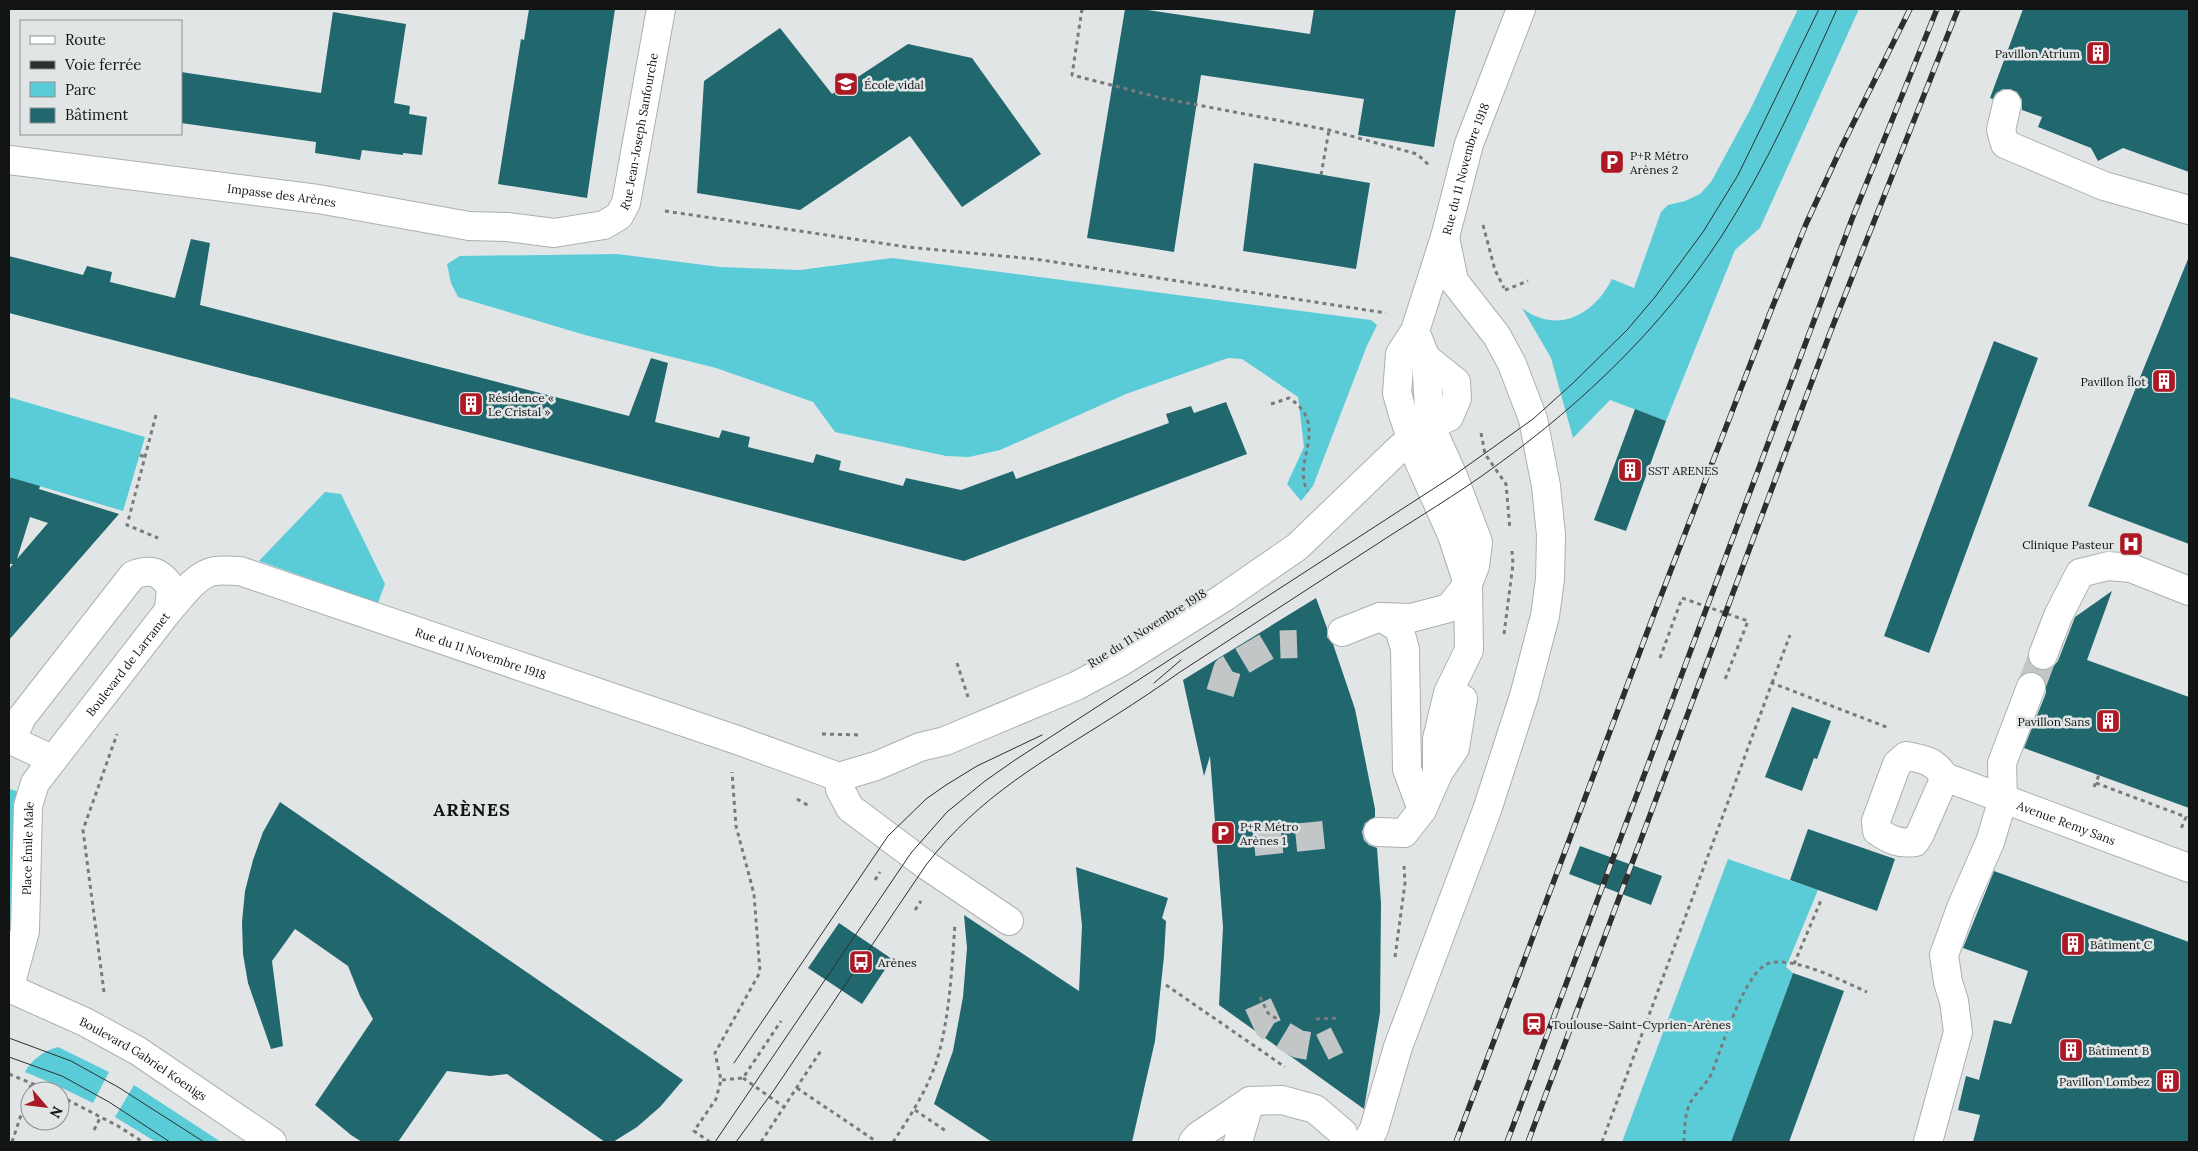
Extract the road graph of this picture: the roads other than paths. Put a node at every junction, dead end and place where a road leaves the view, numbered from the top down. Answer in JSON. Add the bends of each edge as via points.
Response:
{"nodes":[{"id":1,"x":661,"y":9,"type":"edge"},
{"id":2,"x":1520,"y":9,"type":"edge"},
{"id":3,"x":2008,"y":104,"type":"dead end"},
{"id":4,"x":9,"y":160,"type":"edge"},
{"id":5,"x":2189,"y":210,"type":"edge"},
{"id":6,"x":554,"y":233,"type":"joint"},
{"id":7,"x":1445,"y":237,"type":"junction"},
{"id":8,"x":1416,"y":331,"type":"junction"},
{"id":9,"x":1421,"y":431,"type":"junction"},
{"id":10,"x":208,"y":573,"type":"joint"},
{"id":11,"x":1468,"y":584,"type":"junction"},
{"id":12,"x":2189,"y":591,"type":"edge"},
{"id":13,"x":170,"y":610,"type":"junction"},
{"id":14,"x":1380,"y":617,"type":"junction"},
{"id":15,"x":1342,"y":632,"type":"dead end"},
{"id":16,"x":2043,"y":655,"type":"tunnel mouth"},
{"id":17,"x":2032,"y":687,"type":"tunnel mouth"},
{"id":18,"x":10,"y":739,"type":"edge"},
{"id":19,"x":51,"y":759,"type":"junction"},
{"id":20,"x":839,"y":777,"type":"junction"},
{"id":21,"x":1945,"y":777,"type":"junction"},
{"id":22,"x":2003,"y":799,"type":"junction"},
{"id":23,"x":1422,"y":810,"type":"junction"},
{"id":24,"x":1391,"y":833,"type":"road end"},
{"id":25,"x":2189,"y":868,"type":"edge"},
{"id":26,"x":1009,"y":921,"type":"dead end"},
{"id":27,"x":9,"y":989,"type":"edge"},
{"id":28,"x":1250,"y":1101,"type":"junction"},
{"id":29,"x":272,"y":1142,"type":"edge"},
{"id":30,"x":1193,"y":1142,"type":"edge"},
{"id":31,"x":1238,"y":1142,"type":"edge"},
{"id":32,"x":1345,"y":1142,"type":"edge"},
{"id":33,"x":1367,"y":1142,"type":"edge"},
{"id":34,"x":1928,"y":1142,"type":"edge"}],
"edges":[{"from":1,"to":6,"type":"street","name":"Rue Jean-Joseph Sanfourche","via":[[626,204],[618,216],[604,225]]},
{"from":2,"to":7,"type":"street","name":"Rue du 11 Novembre 1918","via":[[1469,144]]},
{"from":3,"to":5,"type":"street","via":[[2001,130],[2005,144],[2104,186]]},
{"from":4,"to":6,"type":"street","name":"Impasse des Arènes","via":[[318,199],[469,226]]},
{"from":7,"to":8,"type":"street","name":"Rue du 11 Novembre 1918"},
{"from":7,"to":33,"type":"street","via":[[1454,281],[1497,336],[1512,364],[1533,419],[1546,486],[1550,579],[1545,616],[1524,696],[1487,810],[1398,1047],[1374,1129]]},
{"from":8,"to":9,"type":"street","via":[[1426,358]]},
{"from":8,"to":9,"type":"street","name":"Rue du 11 Novembre 1918","via":[[1400,354],[1398,393]]},
{"from":9,"to":11,"type":"street","via":[[1418,459],[1452,535]]},
{"from":9,"to":20,"type":"street","name":"Rue du 11 Novembre 1918","via":[[1297,547],[1120,663],[1076,686],[945,742],[920,747],[876,766]]},
{"from":10,"to":13,"type":"street","name":"Boulevard de Larramet","via":[[192,585]]},
{"from":10,"to":20,"type":"street","name":"Rue du 11 Novembre 1918","via":[[240,571],[743,753]]},
{"from":11,"to":14,"type":"street","via":[[1449,608],[1411,618]]},
{"from":11,"to":23,"type":"street","via":[[1469,650],[1448,693],[1437,739],[1437,776]]},
{"from":12,"to":16,"type":"street","via":[[2131,568],[2108,566],[2080,573]]},
{"from":13,"to":18,"type":"street","via":[[171,588],[162,576],[145,571],[133,575],[22,717]]},
{"from":13,"to":19,"type":"street","name":"Boulevard de Larramet"},
{"from":14,"to":15,"type":"street"},
{"from":14,"to":23,"type":"street","via":[[1400,628],[1405,649],[1407,769]]},
{"from":17,"to":22,"type":"street","via":[[2002,763]]},
{"from":18,"to":19,"type":"street"},
{"from":19,"to":27,"type":"street","name":"Place Émile Male","via":[[35,782],[28,806],[25,931]]},
{"from":20,"to":26,"type":"street","via":[[840,789],[850,808]]},
{"from":21,"to":21,"type":"street","name":"Avenue Remy Sans","via":[[1936,764],[1906,756],[1897,764],[1876,821],[1877,831],[1890,840],[1915,842]]},
{"from":21,"to":22,"type":"street","name":"Avenue Remy Sans"},
{"from":22,"to":25,"type":"street","name":"Avenue Remy Sans"},
{"from":22,"to":34,"type":"street","via":[[1990,842],[1944,955],[1958,1032]]},
{"from":23,"to":24,"type":"street"},
{"from":27,"to":29,"type":"street","name":"Boulevard Gabriel Koenigs","via":[[85,1022],[138,1051]]},
{"from":28,"to":30,"type":"street"},
{"from":28,"to":31,"type":"street"},
{"from":28,"to":32,"type":"street","via":[[1282,1100],[1315,1109],[1343,1133]]}]}
